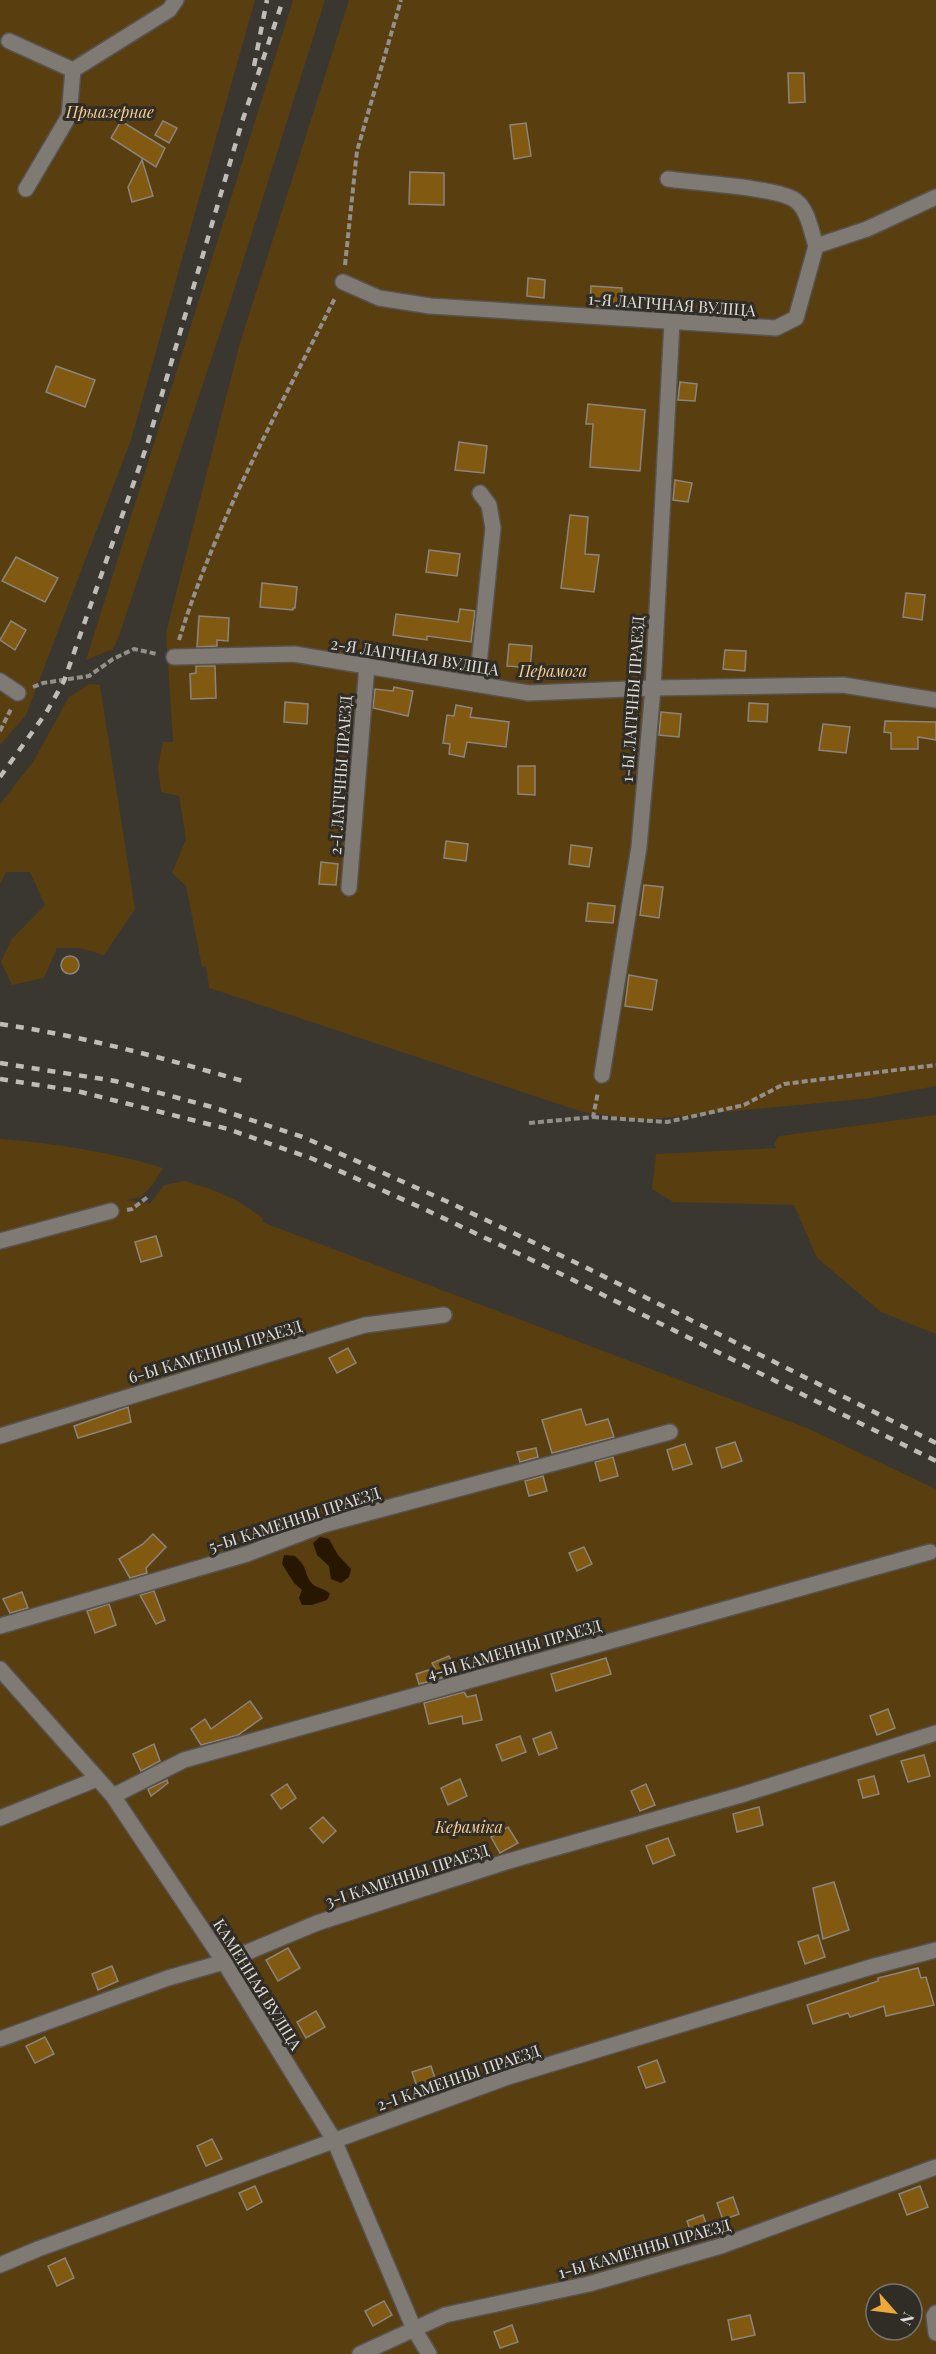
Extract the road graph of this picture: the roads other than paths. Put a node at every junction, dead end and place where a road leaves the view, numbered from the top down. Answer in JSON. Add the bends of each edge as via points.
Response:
{"nodes":[{"id":1,"x":176,"y":0,"type":"edge"},
{"id":2,"x":9,"y":41,"type":"dead end"},
{"id":3,"x":73,"y":70,"type":"junction"},
{"id":4,"x":668,"y":179,"type":"dead end"},
{"id":5,"x":26,"y":189,"type":"dead end"},
{"id":6,"x":936,"y":197,"type":"edge"},
{"id":7,"x":816,"y":246,"type":"junction"},
{"id":8,"x":343,"y":282,"type":"road end"},
{"id":9,"x":672,"y":322,"type":"junction"},
{"id":10,"x":480,"y":493,"type":"dead end"},
{"id":11,"x":174,"y":657,"type":"road end"},
{"id":12,"x":367,"y":665,"type":"junction"},
{"id":13,"x":0,"y":681,"type":"edge"},
{"id":14,"x":477,"y":684,"type":"junction"},
{"id":15,"x":653,"y":688,"type":"junction"},
{"id":16,"x":18,"y":693,"type":"road end"},
{"id":17,"x":936,"y":700,"type":"edge"},
{"id":18,"x":349,"y":888,"type":"dead end"},
{"id":19,"x":602,"y":1075,"type":"road end"},
{"id":20,"x":111,"y":1211,"type":"road end"},
{"id":21,"x":0,"y":1241,"type":"edge"},
{"id":22,"x":444,"y":1315,"type":"dead end"},
{"id":23,"x":670,"y":1432,"type":"dead end"},
{"id":24,"x":0,"y":1436,"type":"edge"},
{"id":25,"x":930,"y":1552,"type":"dead end"},
{"id":26,"x":0,"y":1626,"type":"edge"},
{"id":27,"x":0,"y":1669,"type":"edge"},
{"id":28,"x":936,"y":1733,"type":"edge"},
{"id":29,"x":97,"y":1779,"type":"junction"},
{"id":30,"x":113,"y":1796,"type":"junction"},
{"id":31,"x":0,"y":1818,"type":"edge"},
{"id":32,"x":936,"y":1950,"type":"edge"},
{"id":33,"x":224,"y":1962,"type":"junction"},
{"id":34,"x":0,"y":2039,"type":"edge"},
{"id":35,"x":334,"y":2140,"type":"junction"},
{"id":36,"x":936,"y":2167,"type":"edge"},
{"id":37,"x":0,"y":2265,"type":"edge"},
{"id":38,"x":936,"y":2313,"type":"edge"},
{"id":39,"x":414,"y":2329,"type":"junction"},
{"id":40,"x":936,"y":2332,"type":"edge"},
{"id":41,"x":360,"y":2354,"type":"edge"},
{"id":42,"x":429,"y":2354,"type":"edge"}],
"edges":[{"from":1,"to":3,"type":"lane","via":[[169,10]]},
{"from":2,"to":3,"type":"lane"},
{"from":3,"to":5,"type":"lane","via":[[69,116]]},
{"from":4,"to":7,"type":"lane","via":[[775,192],[796,201],[805,213]]},
{"from":6,"to":7,"type":"lane","via":[[867,229]]},
{"from":7,"to":9,"type":"lane","name":"1-Я ЛАГІЧНАЯ ВУЛІЦА","via":[[796,318],[776,328]]},
{"from":8,"to":9,"type":"lane","name":"1-Я ЛАГІЧНАЯ ВУЛІЦА","via":[[379,298],[430,306]]},
{"from":9,"to":15,"type":"lane","name":"1-Ы ЛАГІЧНЫ ПРАЕЗД"},
{"from":10,"to":14,"type":"lane","via":[[489,505],[493,528]]},
{"from":11,"to":12,"type":"lane","name":"2-Я ЛАГІЧНАЯ ВУЛІЦА","via":[[294,654]]},
{"from":12,"to":14,"type":"lane","name":"2-Я ЛАГІЧНАЯ ВУЛІЦА"},
{"from":12,"to":18,"type":"lane","name":"2-І ЛАГІЧНЫ ПРАЕЗД"},
{"from":13,"to":16,"type":"lane"},
{"from":14,"to":15,"type":"lane","name":"2-Я ЛАГІЧНАЯ ВУЛІЦА","via":[[529,693]]},
{"from":15,"to":17,"type":"lane","name":"2-Я ЛАГІЧНАЯ ВУЛІЦА","via":[[843,685]]},
{"from":15,"to":19,"type":"lane","name":"1-Ы ЛАГІЧНЫ ПРАЕЗД","via":[[639,848]]},
{"from":20,"to":21,"type":"lane"},
{"from":22,"to":24,"type":"lane","name":"6-Ы КАМЕННЫ ПРАЕЗД","via":[[365,1325]]},
{"from":23,"to":26,"type":"lane","name":"5-Ы КАМЕННЫ ПРАЕЗД","via":[[322,1525],[247,1554]]},
{"from":25,"to":30,"type":"lane","name":"4-Ы КАМЕННЫ ПРАЕЗД","via":[[184,1760]]},
{"from":27,"to":29,"type":"lane","name":"КАМЕННАЯ ВУЛІЦА"},
{"from":28,"to":33,"type":"lane","name":"3-І КАМЕННЫ ПРАЕЗД","via":[[741,1795],[509,1861],[317,1923]]},
{"from":29,"to":30,"type":"lane","name":"КАМЕННАЯ ВУЛІЦА"},
{"from":29,"to":31,"type":"lane"},
{"from":30,"to":33,"type":"lane","name":"КАМЕННАЯ ВУЛІЦА"},
{"from":32,"to":35,"type":"lane","name":"2-І КАМЕННЫ ПРАЕЗД","via":[[508,2077]]},
{"from":33,"to":34,"type":"lane","name":"3-І КАМЕННЫ ПРАЕЗД","via":[[168,1978]]},
{"from":33,"to":35,"type":"lane","name":"КАМЕННАЯ ВУЛІЦА"},
{"from":35,"to":37,"type":"lane","name":"2-І КАМЕННЫ ПРАЕЗД"},
{"from":35,"to":39,"type":"lane","name":"КАМЕННАЯ ВУЛІЦА"},
{"from":36,"to":39,"type":"lane","name":"1-Ы КАМЕННЫ ПРАЕЗД","via":[[720,2246],[589,2284],[445,2315]]},
{"from":38,"to":40,"type":"lane"},
{"from":39,"to":41,"type":"lane","name":"1-Ы КАМЕННЫ ПРАЕЗД"},
{"from":39,"to":42,"type":"lane","name":"КАМЕННАЯ ВУЛІЦА"}]}
